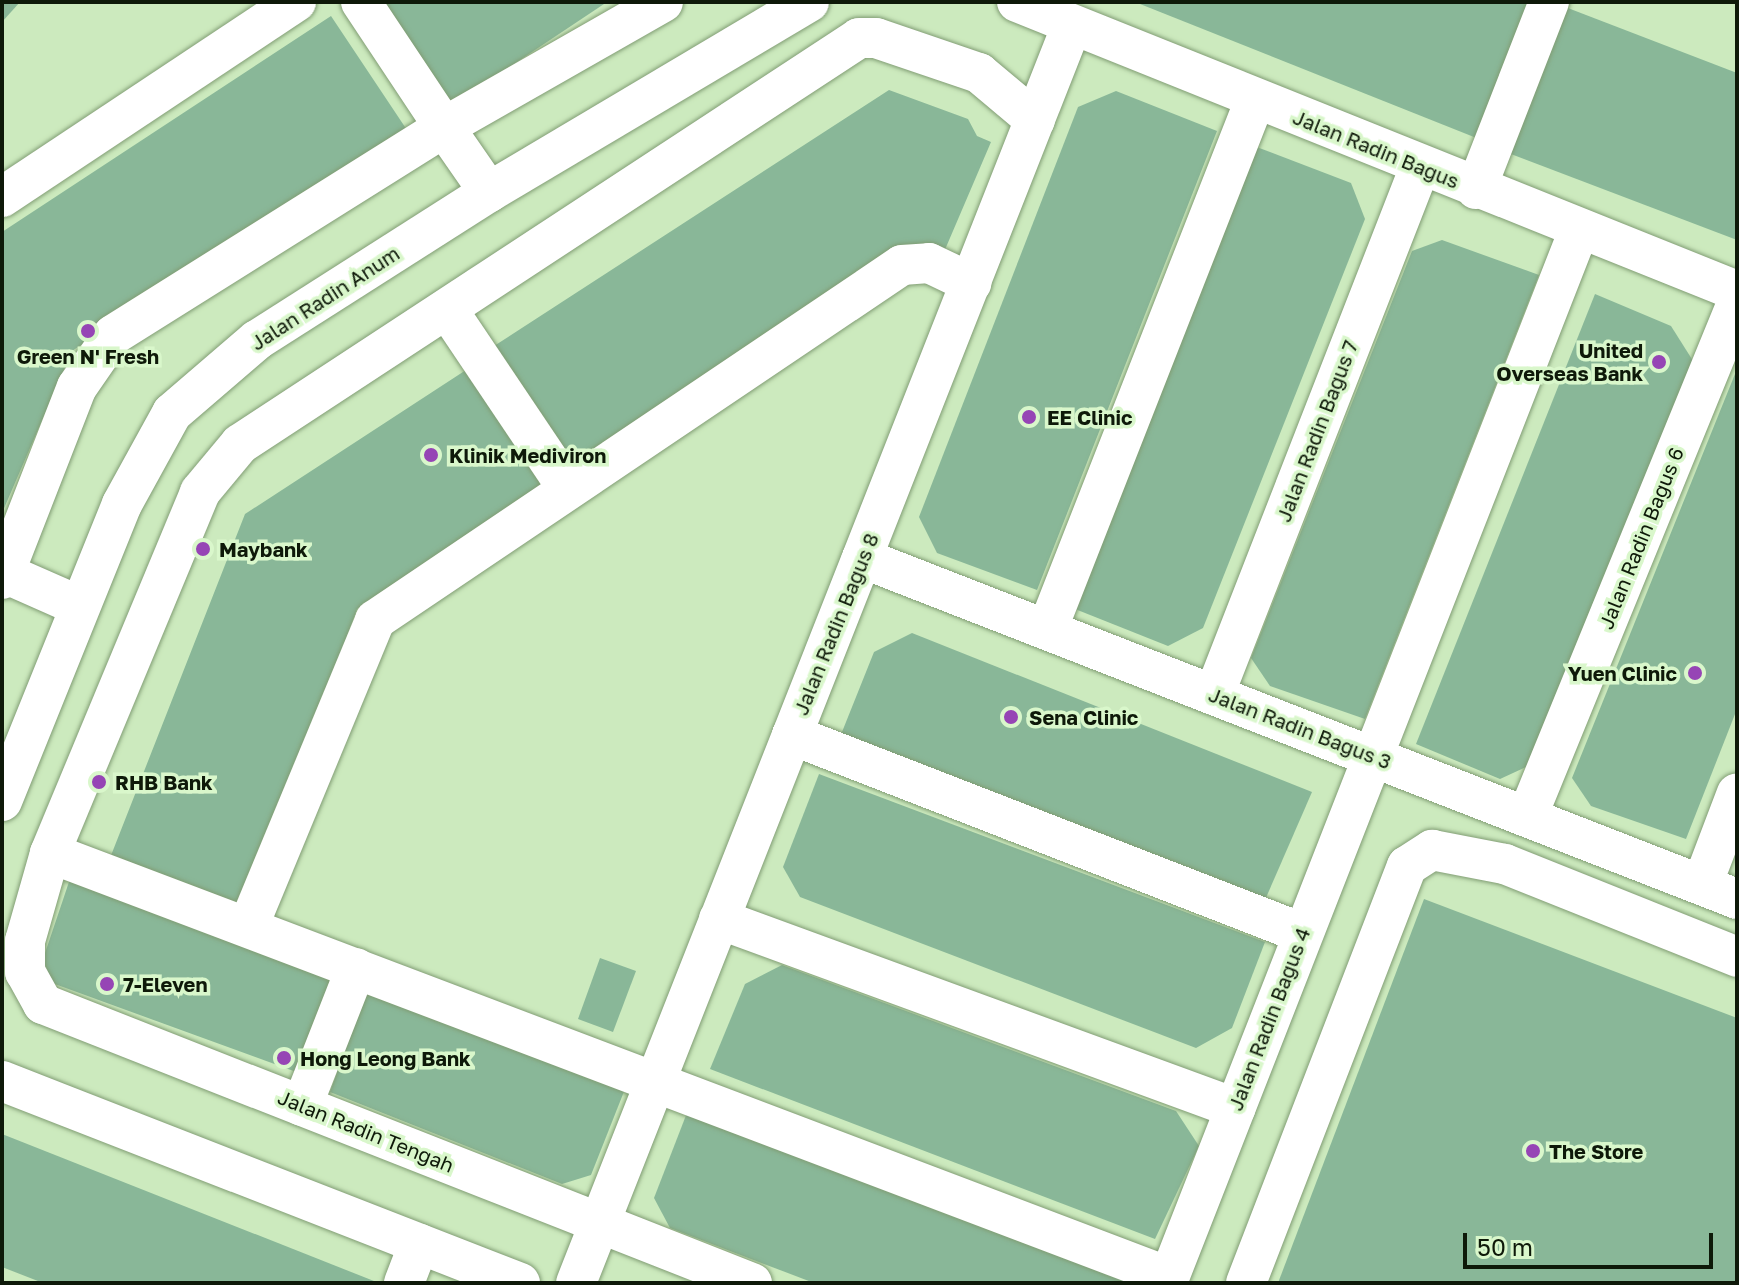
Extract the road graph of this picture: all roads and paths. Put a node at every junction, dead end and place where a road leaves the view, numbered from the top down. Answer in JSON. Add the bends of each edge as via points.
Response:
{"nodes":[{"id":1,"x":296,"y":2,"type":"edge"},
{"id":2,"x":320,"y":2,"type":"edge"},
{"id":3,"x":361,"y":2,"type":"edge"},
{"id":4,"x":663,"y":2,"type":"edge"},
{"id":5,"x":809,"y":2,"type":"edge"},
{"id":6,"x":1017,"y":2,"type":"edge"},
{"id":7,"x":1549,"y":2,"type":"edge"},
{"id":8,"x":1072,"y":25,"type":"junction"},
{"id":9,"x":1255,"y":100,"type":"junction"},
{"id":10,"x":1035,"y":120,"type":"junction"},
{"id":11,"x":434,"y":133,"type":"junction"},
{"id":12,"x":1420,"y":167,"type":"junction"},
{"id":13,"x":1476,"y":189,"type":"junction"},
{"id":14,"x":489,"y":192,"type":"junction"},
{"id":15,"x":2,"y":197,"type":"edge"},
{"id":16,"x":1579,"y":230,"type":"junction"},
{"id":17,"x":971,"y":283,"type":"junction"},
{"id":18,"x":1737,"y":291,"type":"edge"},
{"id":19,"x":1737,"y":303,"type":"edge"},
{"id":20,"x":447,"y":309,"type":"junction"},
{"id":21,"x":568,"y":489,"type":"junction"},
{"id":22,"x":862,"y":558,"type":"junction"},
{"id":23,"x":6,"y":578,"type":"edge"},
{"id":24,"x":79,"y":606,"type":"junction"},
{"id":25,"x":1047,"y":630,"type":"junction"},
{"id":26,"x":1214,"y":695,"type":"junction"},
{"id":27,"x":792,"y":735,"type":"junction"},
{"id":28,"x":1371,"y":756,"type":"junction"},
{"id":29,"x":1737,"y":793,"type":"edge"},
{"id":30,"x":2,"y":801,"type":"edge"},
{"id":31,"x":1527,"y":817,"type":"junction"},
{"id":32,"x":50,"y":853,"type":"junction"},
{"id":33,"x":1719,"y":892,"type":"edge"},
{"id":34,"x":719,"y":919,"type":"junction"},
{"id":35,"x":248,"y":927,"type":"junction"},
{"id":36,"x":1302,"y":933,"type":"junction"},
{"id":37,"x":1737,"y":957,"type":"edge"},
{"id":38,"x":356,"y":968,"type":"junction"},
{"id":39,"x":656,"y":1080,"type":"junction"},
{"id":40,"x":2,"y":1081,"type":"edge"},
{"id":41,"x":302,"y":1106,"type":"junction"},
{"id":42,"x":1235,"y":1108,"type":"junction"},
{"id":43,"x":600,"y":1223,"type":"junction"},
{"id":44,"x":419,"y":1244,"type":"junction"},
{"id":45,"x":1168,"y":1280,"type":"edge"},
{"id":46,"x":404,"y":1283,"type":"edge"},
{"id":47,"x":520,"y":1283,"type":"edge"},
{"id":48,"x":576,"y":1283,"type":"edge"},
{"id":49,"x":752,"y":1283,"type":"edge"},
{"id":50,"x":1246,"y":1283,"type":"edge"}],
"edges":[{"from":1,"to":15,"type":"street"},
{"from":2,"to":11,"type":"street","via":[[336,10]]},
{"from":3,"to":11,"type":"street"},
{"from":4,"to":11,"type":"street"},
{"from":5,"to":14,"type":"street","name":"Jalan Radin Anum"},
{"from":6,"to":8,"type":"street","name":"Jalan Radin Bagus"},
{"from":7,"to":13,"type":"street"},
{"from":8,"to":9,"type":"street","name":"Jalan Radin Bagus"},
{"from":8,"to":10,"type":"street","name":"Jalan Radin Bagus 8"},
{"from":9,"to":12,"type":"street","name":"Jalan Radin Bagus"},
{"from":9,"to":25,"type":"street"},
{"from":10,"to":17,"type":"street","name":"Jalan Radin Bagus 8"},
{"from":10,"to":20,"type":"street","via":[[979,73],[876,38],[859,38]]},
{"from":11,"to":14,"type":"street"},
{"from":11,"to":23,"type":"street","via":[[113,335],[77,387]]},
{"from":12,"to":13,"type":"street","name":"Jalan Radin Bagus"},
{"from":12,"to":26,"type":"street","name":"Jalan Radin Bagus 7"},
{"from":13,"to":16,"type":"street","name":"Jalan Radin Bagus"},
{"from":14,"to":24,"type":"street","name":"Jalan Radin Anum","via":[[257,340],[172,413],[122,504]]},
{"from":16,"to":18,"type":"street","name":"Jalan Radin Bagus"},
{"from":16,"to":28,"type":"street","name":"Jalan Radin Bagus 4"},
{"from":17,"to":21,"type":"street","via":[[929,263],[902,265]]},
{"from":17,"to":22,"type":"street","name":"Jalan Radin Bagus 8"},
{"from":19,"to":31,"type":"street","name":"Jalan Radin Bagus 6"},
{"from":20,"to":21,"type":"street"},
{"from":20,"to":32,"type":"street","via":[[240,444],[218,465],[200,492]]},
{"from":21,"to":35,"type":"street","via":[[375,620]]},
{"from":22,"to":25,"type":"street","name":"Jalan Radin Bagus 3"},
{"from":22,"to":27,"type":"street","name":"Jalan Radin Bagus 8"},
{"from":23,"to":24,"type":"street"},
{"from":24,"to":30,"type":"street","name":"Jalan Radin Anum"},
{"from":25,"to":26,"type":"street","name":"Jalan Radin Bagus 3"},
{"from":26,"to":28,"type":"street","name":"Jalan Radin Bagus 3"},
{"from":27,"to":34,"type":"street","name":"Jalan Radin Bagus 8"},
{"from":27,"to":36,"type":"street"},
{"from":28,"to":31,"type":"street","name":"Jalan Radin Bagus 3"},
{"from":28,"to":36,"type":"street","name":"Jalan Radin Bagus 4"},
{"from":29,"to":33,"type":"street"},
{"from":31,"to":33,"type":"street","name":"Jalan Radin Bagus 3"},
{"from":32,"to":35,"type":"street"},
{"from":32,"to":41,"type":"street","name":"Jalan Radin Tengah","via":[[25,941],[25,972],[43,1004]]},
{"from":34,"to":39,"type":"street","name":"Jalan Radin Bagus 8"},
{"from":34,"to":42,"type":"street"},
{"from":35,"to":38,"type":"street"},
{"from":36,"to":42,"type":"street","name":"Jalan Radin Bagus 4"},
{"from":37,"to":50,"type":"street","via":[[1505,864],[1432,850],[1407,866]]},
{"from":38,"to":39,"type":"street"},
{"from":38,"to":41,"type":"street"},
{"from":39,"to":43,"type":"street","name":"Jalan Radin Bagus 8"},
{"from":39,"to":45,"type":"street"},
{"from":40,"to":44,"type":"street"},
{"from":41,"to":43,"type":"street","name":"Jalan Radin Tengah"},
{"from":42,"to":45,"type":"street","name":"Jalan Radin Bagus 4"},
{"from":43,"to":48,"type":"street","name":"Jalan Radin Bagus 8"},
{"from":43,"to":49,"type":"street","name":"Jalan Radin Tengah"},
{"from":44,"to":46,"type":"street"},
{"from":44,"to":47,"type":"street"}]}
